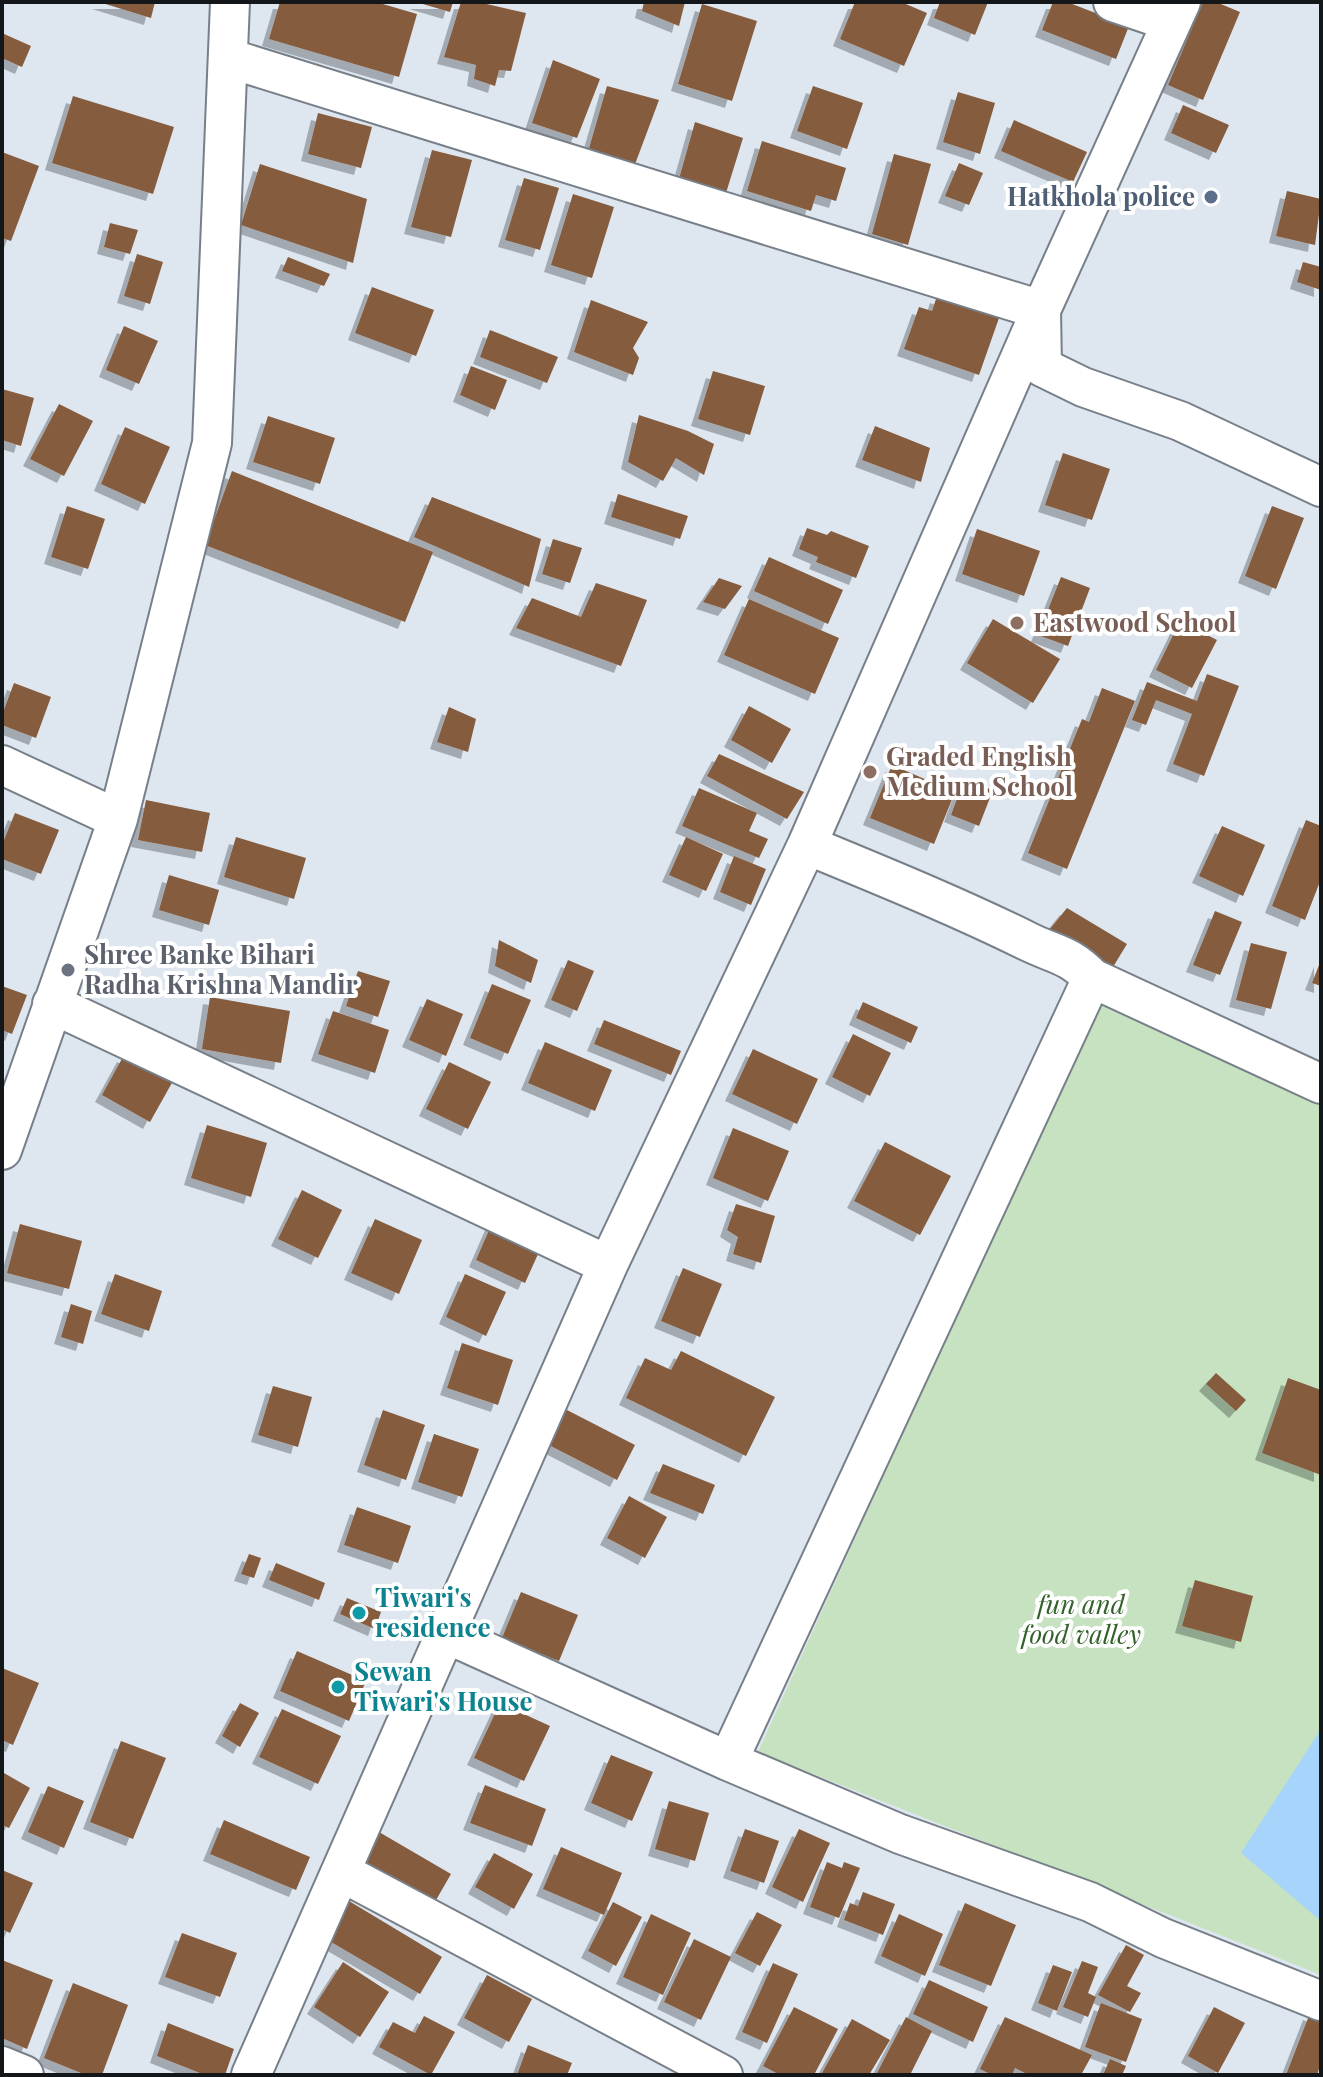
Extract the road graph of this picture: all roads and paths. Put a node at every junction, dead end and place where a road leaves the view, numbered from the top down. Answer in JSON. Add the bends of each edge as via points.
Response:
{"nodes":[{"id":1,"x":230,"y":2,"type":"edge"},
{"id":2,"x":1113,"y":2,"type":"edge"},
{"id":3,"x":1176,"y":12,"type":"edge"},
{"id":4,"x":228,"y":58,"type":"junction"},
{"id":5,"x":1041,"y":310,"type":"junction"},
{"id":6,"x":1321,"y":487,"type":"edge"},
{"id":7,"x":2,"y":765,"type":"edge"},
{"id":8,"x":118,"y":819,"type":"junction"},
{"id":9,"x":807,"y":845,"type":"junction"},
{"id":10,"x":1092,"y":978,"type":"junction"},
{"id":11,"x":52,"y":1004,"type":"junction"},
{"id":12,"x":15,"y":1070,"type":"edge"},
{"id":13,"x":1321,"y":1084,"type":"edge"},
{"id":14,"x":2,"y":1150,"type":"edge"},
{"id":15,"x":608,"y":1265,"type":"junction"},
{"id":16,"x":447,"y":1634,"type":"junction"},
{"id":17,"x":728,"y":1761,"type":"junction"},
{"id":18,"x":341,"y":1872,"type":"junction"},
{"id":19,"x":1321,"y":2001,"type":"edge"},
{"id":20,"x":2,"y":2066,"type":"edge"},
{"id":21,"x":24,"y":2075,"type":"edge"},
{"id":22,"x":251,"y":2075,"type":"edge"},
{"id":23,"x":723,"y":2075,"type":"edge"}],
"edges":[{"from":1,"to":4,"type":"street"},
{"from":2,"to":3,"type":"street"},
{"from":3,"to":5,"type":"street"},
{"from":4,"to":5,"type":"street"},
{"from":4,"to":8,"type":"street","via":[[212,443]]},
{"from":5,"to":6,"type":"street","via":[[1042,367],[1180,421]]},
{"from":5,"to":9,"type":"street"},
{"from":7,"to":8,"type":"street"},
{"from":8,"to":11,"type":"street"},
{"from":9,"to":10,"type":"street","via":[[1075,960]]},
{"from":9,"to":15,"type":"street"},
{"from":10,"to":13,"type":"street"},
{"from":10,"to":17,"type":"street"},
{"from":11,"to":12,"type":"street"},
{"from":11,"to":15,"type":"street"},
{"from":12,"to":14,"type":"street"},
{"from":15,"to":16,"type":"street"},
{"from":16,"to":17,"type":"street"},
{"from":16,"to":18,"type":"street"},
{"from":17,"to":19,"type":"street","via":[[900,1834],[1090,1902],[1163,1938]]},
{"from":18,"to":22,"type":"street"},
{"from":18,"to":23,"type":"street"},
{"from":20,"to":21,"type":"street"}]}
